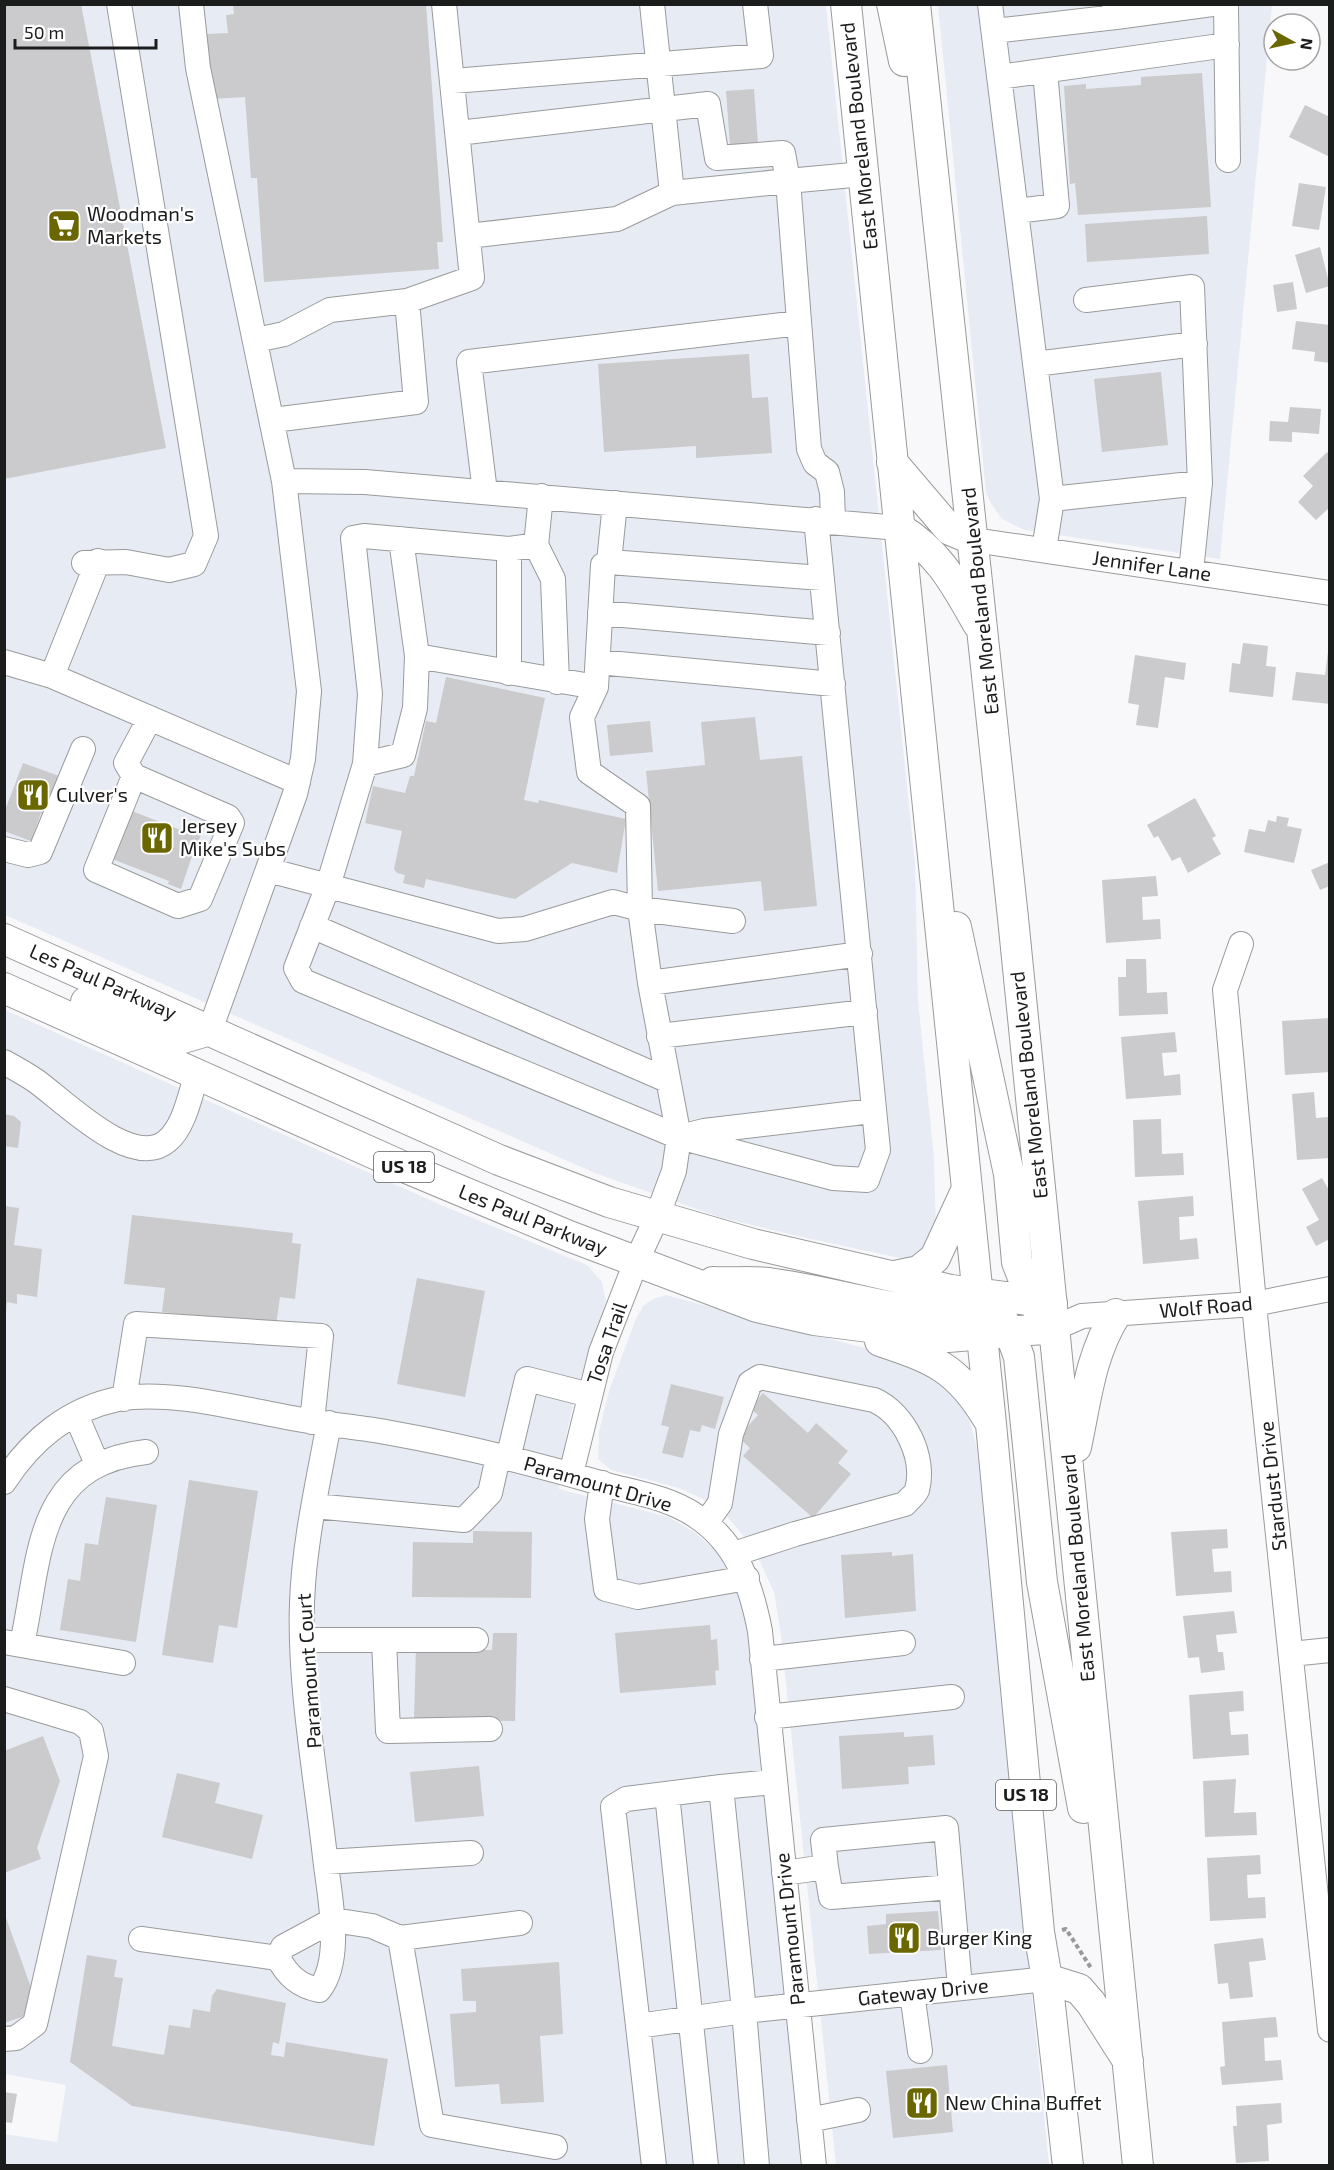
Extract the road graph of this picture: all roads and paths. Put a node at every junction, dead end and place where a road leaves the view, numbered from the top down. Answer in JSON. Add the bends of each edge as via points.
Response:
{"nodes":[{"id":1,"x":119,"y":4,"type":"edge"},
{"id":2,"x":191,"y":4,"type":"edge"},
{"id":3,"x":444,"y":4,"type":"edge"},
{"id":4,"x":652,"y":4,"type":"edge"},
{"id":5,"x":755,"y":4,"type":"edge"},
{"id":6,"x":846,"y":4,"type":"edge"},
{"id":7,"x":892,"y":4,"type":"edge"},
{"id":8,"x":915,"y":4,"type":"edge"},
{"id":9,"x":990,"y":4,"type":"edge"},
{"id":10,"x":1212,"y":4,"type":"edge"},
{"id":11,"x":1226,"y":4,"type":"edge"},
{"id":12,"x":1115,"y":11,"type":"edge"},
{"id":13,"x":994,"y":31,"type":"junction"},
{"id":14,"x":1227,"y":45,"type":"junction"},
{"id":15,"x":658,"y":64,"type":"junction"},
{"id":16,"x":1045,"y":71,"type":"junction"},
{"id":17,"x":999,"y":77,"type":"junction"},
{"id":18,"x":453,"y":81,"type":"junction"},
{"id":19,"x":663,"y":109,"type":"junction"},
{"id":20,"x":458,"y":133,"type":"junction"},
{"id":21,"x":1228,"y":160,"type":"dead end"},
{"id":22,"x":932,"y":162,"type":"junction"},
{"id":23,"x":863,"y":174,"type":"junction"},
{"id":24,"x":788,"y":181,"type":"junction"},
{"id":25,"x":672,"y":193,"type":"junction"},
{"id":26,"x":1016,"y":211,"type":"junction"},
{"id":27,"x":468,"y":236,"type":"junction"},
{"id":28,"x":1086,"y":300,"type":"dead end"},
{"id":29,"x":407,"y":302,"type":"junction"},
{"id":30,"x":799,"y":323,"type":"junction"},
{"id":31,"x":256,"y":340,"type":"junction"},
{"id":32,"x":1195,"y":344,"type":"junction"},
{"id":33,"x":1035,"y":363,"type":"junction"},
{"id":34,"x":273,"y":420,"type":"junction"},
{"id":35,"x":892,"y":462,"type":"junction"},
{"id":36,"x":284,"y":481,"type":"junction"},
{"id":37,"x":1200,"y":483,"type":"junction"},
{"id":38,"x":485,"y":492,"type":"junction"},
{"id":39,"x":541,"y":496,"type":"junction"},
{"id":40,"x":1052,"y":499,"type":"junction"},
{"id":41,"x":615,"y":502,"type":"junction"},
{"id":42,"x":824,"y":520,"type":"junction"},
{"id":43,"x":899,"y":528,"type":"junction"},
{"id":44,"x":401,"y":539,"type":"junction"},
{"id":45,"x":974,"y":540,"type":"junction"},
{"id":46,"x":536,"y":545,"type":"junction"},
{"id":47,"x":509,"y":549,"type":"junction"},
{"id":48,"x":1044,"y":550,"type":"junction"},
{"id":49,"x":609,"y":562,"type":"junction"},
{"id":50,"x":1191,"y":572,"type":"junction"},
{"id":51,"x":822,"y":578,"type":"junction"},
{"id":52,"x":1329,"y":592,"type":"edge"},
{"id":53,"x":600,"y":613,"type":"junction"},
{"id":54,"x":983,"y":632,"type":"junction"},
{"id":55,"x":828,"y":633,"type":"junction"},
{"id":56,"x":417,"y":656,"type":"junction"},
{"id":57,"x":4,"y":662,"type":"edge"},
{"id":58,"x":598,"y":662,"type":"junction"},
{"id":59,"x":509,"y":673,"type":"junction"},
{"id":60,"x":52,"y":676,"type":"junction"},
{"id":61,"x":557,"y":682,"type":"junction"},
{"id":62,"x":833,"y":684,"type":"junction"},
{"id":63,"x":596,"y":687,"type":"junction"},
{"id":64,"x":150,"y":718,"type":"junction"},
{"id":65,"x":83,"y":749,"type":"dead end"},
{"id":66,"x":365,"y":764,"type":"junction"},
{"id":67,"x":134,"y":776,"type":"junction"},
{"id":68,"x":298,"y":782,"type":"junction"},
{"id":69,"x":4,"y":849,"type":"edge"},
{"id":70,"x":933,"y":849,"type":"junction"},
{"id":71,"x":268,"y":870,"type":"junction"},
{"id":72,"x":328,"y":885,"type":"junction"},
{"id":73,"x":640,"y":909,"type":"junction"},
{"id":74,"x":733,"y":921,"type":"dead end"},
{"id":75,"x":312,"y":926,"type":"junction"},
{"id":76,"x":4,"y":939,"type":"edge"},
{"id":77,"x":1241,"y":944,"type":"dead end"},
{"id":78,"x":860,"y":954,"type":"junction"},
{"id":79,"x":650,"y":983,"type":"junction"},
{"id":80,"x":11,"y":990,"type":"edge"},
{"id":81,"x":865,"y":1012,"type":"junction"},
{"id":82,"x":210,"y":1030,"type":"junction"},
{"id":83,"x":659,"y":1036,"type":"junction"},
{"id":84,"x":4,"y":1062,"type":"edge"},
{"id":85,"x":197,"y":1074,"type":"junction"},
{"id":86,"x":667,"y":1080,"type":"junction"},
{"id":87,"x":872,"y":1111,"type":"junction"},
{"id":88,"x":431,"y":1129,"type":"junction"},
{"id":89,"x":679,"y":1137,"type":"junction"},
{"id":90,"x":966,"y":1190,"type":"junction"},
{"id":91,"x":657,"y":1217,"type":"junction"},
{"id":92,"x":636,"y":1262,"type":"junction"},
{"id":93,"x":895,"y":1276,"type":"junction"},
{"id":94,"x":693,"y":1282,"type":"junction"},
{"id":95,"x":1329,"y":1289,"type":"edge"},
{"id":96,"x":1254,"y":1304,"type":"junction"},
{"id":97,"x":1052,"y":1312,"type":"junction"},
{"id":98,"x":1116,"y":1314,"type":"junction"},
{"id":99,"x":990,"y":1319,"type":"junction"},
{"id":100,"x":814,"y":1320,"type":"junction"},
{"id":101,"x":590,"y":1395,"type":"junction"},
{"id":102,"x":124,"y":1398,"type":"junction"},
{"id":103,"x":76,"y":1415,"type":"junction"},
{"id":104,"x":320,"y":1423,"type":"junction"},
{"id":105,"x":991,"y":1424,"type":"junction"},
{"id":106,"x":146,"y":1452,"type":"dead end"},
{"id":107,"x":503,"y":1458,"type":"junction"},
{"id":108,"x":97,"y":1464,"type":"junction"},
{"id":109,"x":571,"y":1474,"type":"junction"},
{"id":110,"x":1070,"y":1476,"type":"junction"},
{"id":111,"x":4,"y":1482,"type":"edge"},
{"id":112,"x":602,"y":1483,"type":"junction"},
{"id":113,"x":314,"y":1506,"type":"junction"},
{"id":114,"x":706,"y":1523,"type":"junction"},
{"id":115,"x":734,"y":1554,"type":"junction"},
{"id":116,"x":747,"y":1578,"type":"junction"},
{"id":117,"x":302,"y":1640,"type":"junction"},
{"id":118,"x":384,"y":1640,"type":"junction"},
{"id":119,"x":476,"y":1640,"type":"dead end"},
{"id":120,"x":13,"y":1643,"type":"edge"},
{"id":121,"x":903,"y":1643,"type":"dead end"},
{"id":122,"x":1329,"y":1650,"type":"edge"},
{"id":123,"x":1291,"y":1654,"type":"junction"},
{"id":124,"x":762,"y":1659,"type":"junction"},
{"id":125,"x":123,"y":1663,"type":"dead end"},
{"id":126,"x":952,"y":1697,"type":"dead end"},
{"id":127,"x":4,"y":1699,"type":"edge"},
{"id":128,"x":767,"y":1717,"type":"junction"},
{"id":129,"x":490,"y":1729,"type":"dead end"},
{"id":130,"x":773,"y":1782,"type":"junction"},
{"id":131,"x":721,"y":1787,"type":"junction"},
{"id":132,"x":667,"y":1794,"type":"junction"},
{"id":133,"x":471,"y":1853,"type":"dead end"},
{"id":134,"x":326,"y":1862,"type":"junction"},
{"id":135,"x":826,"y":1867,"type":"junction"},
{"id":136,"x":784,"y":1873,"type":"junction"},
{"id":137,"x":951,"y":1887,"type":"junction"},
{"id":138,"x":1113,"y":1907,"type":"junction"},
{"id":139,"x":333,"y":1920,"type":"junction"},
{"id":140,"x":520,"y":1923,"type":"dead end"},
{"id":141,"x":1061,"y":1930,"type":"dead end"},
{"id":142,"x":1325,"y":1936,"type":"edge"},
{"id":143,"x":400,"y":1938,"type":"junction"},
{"id":144,"x":141,"y":1939,"type":"dead end"},
{"id":145,"x":278,"y":1958,"type":"junction"},
{"id":146,"x":1097,"y":1978,"type":"dead end"},
{"id":147,"x":1047,"y":1979,"type":"junction"},
{"id":148,"x":960,"y":1987,"type":"junction"},
{"id":149,"x":912,"y":1993,"type":"junction"},
{"id":150,"x":798,"y":2005,"type":"junction"},
{"id":151,"x":744,"y":2011,"type":"junction"},
{"id":152,"x":691,"y":2018,"type":"junction"},
{"id":153,"x":638,"y":2026,"type":"junction"},
{"id":154,"x":1329,"y":2030,"type":"edge"},
{"id":155,"x":4,"y":2039,"type":"edge"},
{"id":156,"x":920,"y":2051,"type":"dead end"},
{"id":157,"x":1130,"y":2063,"type":"junction"},
{"id":158,"x":858,"y":2110,"type":"dead end"},
{"id":159,"x":809,"y":2120,"type":"junction"},
{"id":160,"x":555,"y":2147,"type":"dead end"},
{"id":161,"x":654,"y":2166,"type":"edge"},
{"id":162,"x":706,"y":2166,"type":"edge"},
{"id":163,"x":757,"y":2166,"type":"edge"},
{"id":164,"x":814,"y":2166,"type":"edge"},
{"id":165,"x":1068,"y":2166,"type":"edge"},
{"id":166,"x":1138,"y":2166,"type":"edge"}],
"edges":[{"from":1,"to":60,"type":"street","via":[[206,536],[194,564],[186,566],[168,570],[126,562],[91,562]]},
{"from":2,"to":31,"type":"street","via":[[198,68]]},
{"from":3,"to":18,"type":"street"},
{"from":4,"to":15,"type":"street"},
{"from":5,"to":15,"type":"street","via":[[761,56]]},
{"from":6,"to":23,"type":"main road","name":"East Moreland Boulevard"},
{"from":7,"to":22,"type":"main road","via":[[912,97]]},
{"from":8,"to":22,"type":"main road","name":"East Moreland Boulevard"},
{"from":9,"to":13,"type":"street"},
{"from":10,"to":12,"type":"street"},
{"from":11,"to":14,"type":"street"},
{"from":12,"to":13,"type":"street"},
{"from":13,"to":17,"type":"street"},
{"from":14,"to":16,"type":"street"},
{"from":14,"to":21,"type":"street"},
{"from":15,"to":18,"type":"street"},
{"from":15,"to":19,"type":"street"},
{"from":16,"to":17,"type":"street"},
{"from":16,"to":26,"type":"street","via":[[1057,206]]},
{"from":17,"to":26,"type":"street"},
{"from":18,"to":20,"type":"street"},
{"from":19,"to":20,"type":"street"},
{"from":19,"to":24,"type":"street","via":[[708,104],[717,158],[783,153]]},
{"from":19,"to":25,"type":"street"},
{"from":20,"to":27,"type":"street"},
{"from":22,"to":45,"type":"main road","name":"East Moreland Boulevard"},
{"from":23,"to":24,"type":"street"},
{"from":23,"to":35,"type":"main road","name":"East Moreland Boulevard"},
{"from":24,"to":25,"type":"street"},
{"from":24,"to":30,"type":"street"},
{"from":25,"to":27,"type":"street","via":[[617,219]]},
{"from":26,"to":33,"type":"street"},
{"from":27,"to":29,"type":"street","via":[[472,278]]},
{"from":28,"to":32,"type":"street","via":[[1192,287]]},
{"from":29,"to":31,"type":"street","via":[[330,310],[285,334]]},
{"from":29,"to":34,"type":"street","via":[[416,402]]},
{"from":30,"to":38,"type":"street","via":[[469,362]]},
{"from":30,"to":42,"type":"street","via":[[809,449],[815,463],[827,472],[832,492]]},
{"from":31,"to":34,"type":"street"},
{"from":32,"to":33,"type":"street"},
{"from":32,"to":37,"type":"street"},
{"from":33,"to":40,"type":"street"},
{"from":34,"to":36,"type":"street"},
{"from":35,"to":43,"type":"main road","name":"East Moreland Boulevard"},
{"from":35,"to":45,"type":"main road","via":[[950,530]]},
{"from":36,"to":38,"type":"street","via":[[365,482]]},
{"from":36,"to":68,"type":"street","via":[[309,691]]},
{"from":37,"to":40,"type":"street"},
{"from":37,"to":50,"type":"street"},
{"from":38,"to":39,"type":"street"},
{"from":39,"to":41,"type":"street"},
{"from":39,"to":46,"type":"street"},
{"from":40,"to":48,"type":"street"},
{"from":41,"to":42,"type":"street"},
{"from":41,"to":49,"type":"street"},
{"from":42,"to":43,"type":"street"},
{"from":42,"to":51,"type":"street"},
{"from":43,"to":54,"type":"main road","via":[[939,560]]},
{"from":43,"to":70,"type":"main road","name":"East Moreland Boulevard"},
{"from":44,"to":47,"type":"street"},
{"from":44,"to":56,"type":"street"},
{"from":44,"to":66,"type":"street","via":[[353,538],[370,694]]},
{"from":45,"to":48,"type":"street","name":"Jennifer Lane"},
{"from":45,"to":54,"type":"main road","name":"East Moreland Boulevard"},
{"from":46,"to":47,"type":"street"},
{"from":46,"to":61,"type":"street","via":[[553,579]]},
{"from":47,"to":59,"type":"street"},
{"from":48,"to":50,"type":"street","name":"Jennifer Lane"},
{"from":49,"to":51,"type":"street"},
{"from":49,"to":53,"type":"street","via":[[603,565]]},
{"from":50,"to":52,"type":"street","name":"Jennifer Lane"},
{"from":51,"to":55,"type":"street"},
{"from":53,"to":55,"type":"street"},
{"from":53,"to":58,"type":"street"},
{"from":54,"to":97,"type":"main road","name":"East Moreland Boulevard"},
{"from":55,"to":62,"type":"street"},
{"from":56,"to":59,"type":"street"},
{"from":56,"to":66,"type":"street","via":[[415,708],[402,756]]},
{"from":57,"to":60,"type":"street"},
{"from":58,"to":62,"type":"street"},
{"from":58,"to":63,"type":"street"},
{"from":59,"to":61,"type":"street"},
{"from":60,"to":64,"type":"street"},
{"from":61,"to":63,"type":"street"},
{"from":62,"to":78,"type":"street"},
{"from":63,"to":73,"type":"street","via":[[582,717],[589,772],[638,806]]},
{"from":64,"to":67,"type":"street","via":[[126,763]]},
{"from":64,"to":68,"type":"street"},
{"from":65,"to":69,"type":"street","via":[[40,852],[28,855]]},
{"from":66,"to":72,"type":"street"},
{"from":67,"to":67,"type":"street","via":[[101,859],[175,894],[186,891],[225,816]]},
{"from":68,"to":71,"type":"street"},
{"from":70,"to":90,"type":"main road","name":"East Moreland Boulevard"},
{"from":70,"to":97,"type":"main road","via":[[958,932],[1009,1174],[1017,1262]]},
{"from":71,"to":72,"type":"street"},
{"from":71,"to":82,"type":"street"},
{"from":72,"to":73,"type":"street","via":[[498,931],[525,929],[613,903]]},
{"from":72,"to":75,"type":"street"},
{"from":73,"to":74,"type":"street"},
{"from":73,"to":79,"type":"street"},
{"from":75,"to":86,"type":"street"},
{"from":75,"to":89,"type":"street","via":[[296,968],[303,981]]},
{"from":76,"to":82,"type":"main road","name":"Les Paul Parkway","number":"US 18"},
{"from":77,"to":96,"type":"street","name":"Stardust Drive","via":[[1225,990]]},
{"from":78,"to":79,"type":"street"},
{"from":78,"to":81,"type":"street"},
{"from":79,"to":83,"type":"street"},
{"from":80,"to":82,"type":"main road","via":[[63,992],[166,1036],[183,1038]]},
{"from":80,"to":85,"type":"main road","name":"Les Paul Parkway","number":"US 18"},
{"from":81,"to":83,"type":"street"},
{"from":81,"to":87,"type":"street"},
{"from":82,"to":88,"type":"main road","name":"Les Paul Parkway","number":"US 18"},
{"from":83,"to":86,"type":"street"},
{"from":84,"to":85,"type":"street","via":[[38,1082],[93,1126],[122,1142],[148,1148],[167,1142],[180,1123]]},
{"from":85,"to":88,"type":"main road","via":[[232,1059],[246,1059],[388,1122]]},
{"from":85,"to":92,"type":"main road","name":"Les Paul Parkway","number":"US 18","via":[[404,1167]]},
{"from":86,"to":89,"type":"street"},
{"from":87,"to":89,"type":"street"},
{"from":87,"to":89,"type":"street","via":[[878,1150],[867,1180],[833,1178]]},
{"from":88,"to":91,"type":"main road","name":"Les Paul Parkway","number":"US 18","via":[[499,1160]]},
{"from":89,"to":91,"type":"street","name":"Tosa Trail","via":[[674,1171]]},
{"from":90,"to":93,"type":"main road","via":[[935,1258],[920,1271]]},
{"from":90,"to":99,"type":"main road","name":"East Moreland Boulevard"},
{"from":91,"to":92,"type":"street","name":"Tosa Trail"},
{"from":91,"to":93,"type":"main road","name":"Les Paul Parkway","number":"US 18","via":[[753,1244]]},
{"from":92,"to":94,"type":"main road","name":"Les Paul Parkway","number":"US 18"},
{"from":92,"to":101,"type":"street","name":"Tosa Trail","via":[[601,1352]]},
{"from":93,"to":99,"type":"main road","name":"Les Paul Parkway","number":"US 18"},
{"from":94,"to":99,"type":"main road","via":[[768,1283],[919,1311]]},
{"from":94,"to":100,"type":"main road","name":"Les Paul Parkway","number":"US 18","via":[[757,1307]]},
{"from":95,"to":96,"type":"street","name":"Wolf Road"},
{"from":96,"to":98,"type":"street","name":"Wolf Road"},
{"from":96,"to":123,"type":"street","name":"Stardust Drive"},
{"from":97,"to":98,"type":"street","name":"Wolf Road"},
{"from":97,"to":99,"type":"main road","name":"Les Paul Parkway"},
{"from":97,"to":99,"type":"main road","name":"Les Paul Parkway","number":"US 18"},
{"from":97,"to":110,"type":"main road","name":"East Moreland Boulevard"},
{"from":98,"to":110,"type":"main road","via":[[1095,1356]]},
{"from":99,"to":100,"type":"main road","name":"Les Paul Parkway","via":[[948,1337]]},
{"from":99,"to":105,"type":"main road","name":"East Moreland Boulevard","number":"US 18"},
{"from":99,"to":138,"type":"main road","number":"US 18","via":[[1021,1370],[1042,1582],[1091,1849]]},
{"from":100,"to":105,"type":"main road","number":"US 18","via":[[918,1354],[944,1367],[975,1397]]},
{"from":101,"to":107,"type":"street","via":[[527,1379]]},
{"from":101,"to":109,"type":"street","name":"Tosa Trail"},
{"from":102,"to":103,"type":"street","name":"Paramount Drive"},
{"from":102,"to":104,"type":"street","name":"Paramount Drive","via":[[166,1397]]},
{"from":102,"to":104,"type":"street","name":"Paramount Court","via":[[136,1324],[321,1336]]},
{"from":103,"to":108,"type":"street"},
{"from":103,"to":111,"type":"street","name":"Paramount Drive","via":[[36,1441]]},
{"from":104,"to":107,"type":"street","name":"Paramount Drive","via":[[392,1433]]},
{"from":104,"to":113,"type":"street","name":"Paramount Court"},
{"from":105,"to":147,"type":"main road","name":"East Moreland Boulevard","number":"US 18","via":[[1039,1932]]},
{"from":106,"to":108,"type":"street"},
{"from":107,"to":109,"type":"street","name":"Paramount Drive"},
{"from":107,"to":113,"type":"street","via":[[490,1493],[464,1520]]},
{"from":108,"to":120,"type":"street","via":[[52,1510]]},
{"from":109,"to":112,"type":"street","name":"Paramount Drive"},
{"from":110,"to":138,"type":"main road","name":"East Moreland Boulevard"},
{"from":112,"to":114,"type":"street","name":"Paramount Drive","via":[[659,1498]]},
{"from":112,"to":116,"type":"street","via":[[597,1519],[606,1589],[638,1597]]},
{"from":113,"to":117,"type":"street","name":"Paramount Court","via":[[304,1569]]},
{"from":114,"to":115,"type":"street","name":"Paramount Drive"},
{"from":114,"to":115,"type":"street","via":[[720,1503],[731,1434],[750,1383],[760,1377],[874,1400],[888,1406],[900,1419],[912,1441],[918,1474],[916,1492],[904,1504]]},
{"from":115,"to":116,"type":"street","name":"Paramount Drive"},
{"from":116,"to":124,"type":"street","name":"Paramount Drive"},
{"from":117,"to":118,"type":"street"},
{"from":117,"to":134,"type":"street","name":"Paramount Court"},
{"from":118,"to":119,"type":"street"},
{"from":118,"to":129,"type":"street","via":[[388,1731]]},
{"from":120,"to":125,"type":"street"},
{"from":121,"to":124,"type":"street"},
{"from":122,"to":123,"type":"street"},
{"from":123,"to":142,"type":"street","name":"Stardust Drive"},
{"from":124,"to":128,"type":"street","name":"Paramount Drive"},
{"from":126,"to":128,"type":"street"},
{"from":127,"to":155,"type":"street","via":[[80,1722],[91,1731],[96,1756],[35,2024],[16,2038]]},
{"from":128,"to":130,"type":"street","name":"Paramount Drive"},
{"from":130,"to":131,"type":"street"},
{"from":130,"to":136,"type":"street","name":"Paramount Drive"},
{"from":131,"to":132,"type":"street"},
{"from":131,"to":151,"type":"street"},
{"from":132,"to":152,"type":"street"},
{"from":132,"to":153,"type":"street","via":[[626,1799],[613,1807]]},
{"from":133,"to":134,"type":"street"},
{"from":134,"to":139,"type":"street","name":"Paramount Court"},
{"from":135,"to":136,"type":"street"},
{"from":135,"to":137,"type":"street","via":[[831,1897]]},
{"from":135,"to":137,"type":"street","via":[[823,1840],[946,1828]]},
{"from":136,"to":150,"type":"street","name":"Paramount Drive"},
{"from":137,"to":148,"type":"street"},
{"from":138,"to":157,"type":"main road","name":"East Moreland Boulevard","number":"US 18"},
{"from":139,"to":143,"type":"street","via":[[372,1926]]},
{"from":139,"to":145,"type":"street","via":[[283,1947]]},
{"from":139,"to":145,"type":"street","name":"Paramount Court","via":[[330,1965],[319,1990],[305,1988],[287,1974]]},
{"from":140,"to":143,"type":"street"},
{"from":141,"to":146,"type":"path","via":[[1066,1929]]},
{"from":142,"to":154,"type":"street","name":"Stardust Drive"},
{"from":143,"to":160,"type":"street","via":[[432,2125]]},
{"from":144,"to":145,"type":"street"},
{"from":147,"to":148,"type":"street","name":"Gateway Drive"},
{"from":147,"to":157,"type":"main road","via":[[1079,1989]]},
{"from":147,"to":165,"type":"main road","name":"East Moreland Boulevard","number":"US 18"},
{"from":148,"to":149,"type":"street","name":"Gateway Drive"},
{"from":149,"to":150,"type":"street","name":"Gateway Drive"},
{"from":149,"to":156,"type":"street"},
{"from":150,"to":151,"type":"street","name":"Gateway Drive"},
{"from":150,"to":159,"type":"street","name":"Paramount Drive"},
{"from":151,"to":152,"type":"street","name":"Gateway Drive"},
{"from":151,"to":163,"type":"street"},
{"from":152,"to":153,"type":"street","name":"Gateway Drive"},
{"from":152,"to":162,"type":"street"},
{"from":153,"to":161,"type":"street"},
{"from":157,"to":166,"type":"main road","name":"East Moreland Boulevard","number":"US 18"},
{"from":158,"to":159,"type":"street"},
{"from":159,"to":164,"type":"street","name":"Paramount Drive"}]}
